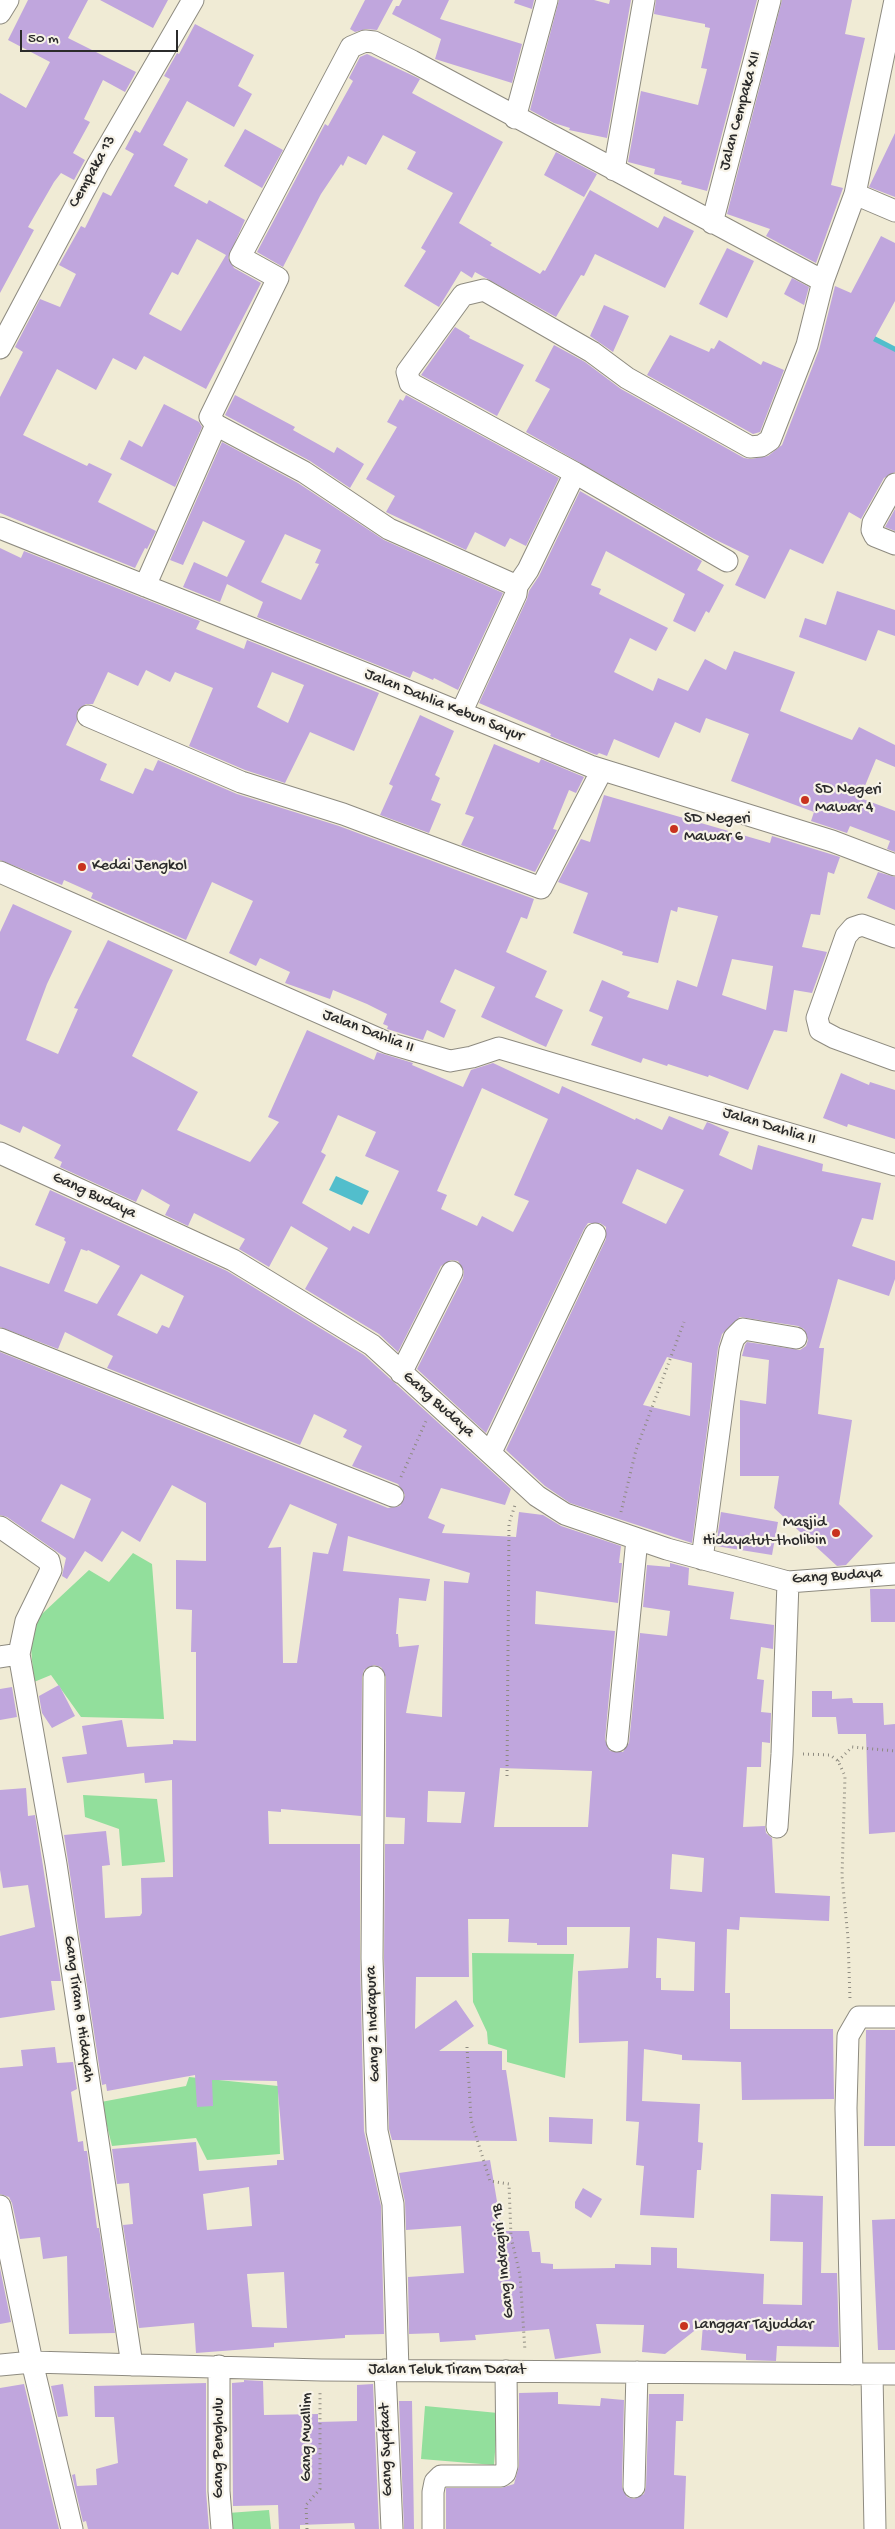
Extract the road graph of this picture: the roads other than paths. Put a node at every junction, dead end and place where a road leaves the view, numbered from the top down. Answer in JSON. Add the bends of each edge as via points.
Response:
{"nodes":[{"id":1,"x":8,"y":0,"type":"edge"},
{"id":2,"x":193,"y":0,"type":"edge"},
{"id":3,"x":547,"y":0,"type":"edge"},
{"id":4,"x":644,"y":0,"type":"edge"},
{"id":5,"x":770,"y":0,"type":"edge"},
{"id":6,"x":895,"y":0,"type":"edge"},
{"id":7,"x":0,"y":13,"type":"edge"},
{"id":8,"x":515,"y":118,"type":"junction"},
{"id":9,"x":614,"y":170,"type":"junction"},
{"id":10,"x":855,"y":194,"type":"junction"},
{"id":11,"x":895,"y":211,"type":"edge"},
{"id":12,"x":712,"y":223,"type":"junction"},
{"id":13,"x":824,"y":282,"type":"junction"},
{"id":14,"x":0,"y":348,"type":"edge"},
{"id":15,"x":216,"y":425,"type":"junction"},
{"id":16,"x":575,"y":473,"type":"junction"},
{"id":17,"x":895,"y":484,"type":"edge"},
{"id":18,"x":0,"y":528,"type":"edge"},
{"id":19,"x":895,"y":544,"type":"edge"},
{"id":20,"x":727,"y":561,"type":"dead end"},
{"id":21,"x":145,"y":586,"type":"junction"},
{"id":22,"x":516,"y":586,"type":"junction"},
{"id":23,"x":462,"y":713,"type":"junction"},
{"id":24,"x":88,"y":716,"type":"dead end"},
{"id":25,"x":602,"y":770,"type":"junction"},
{"id":26,"x":895,"y":865,"type":"edge"},
{"id":27,"x":0,"y":872,"type":"edge"},
{"id":28,"x":895,"y":936,"type":"edge"},
{"id":29,"x":895,"y":1060,"type":"edge"},
{"id":30,"x":0,"y":1153,"type":"edge"},
{"id":31,"x":895,"y":1164,"type":"edge"},
{"id":32,"x":595,"y":1234,"type":"dead end"},
{"id":33,"x":452,"y":1272,"type":"dead end"},
{"id":34,"x":796,"y":1338,"type":"dead end"},
{"id":35,"x":0,"y":1339,"type":"edge"},
{"id":36,"x":402,"y":1372,"type":"junction"},
{"id":37,"x":491,"y":1452,"type":"junction"},
{"id":38,"x":393,"y":1496,"type":"road end"},
{"id":39,"x":0,"y":1527,"type":"edge"},
{"id":40,"x":637,"y":1539,"type":"junction"},
{"id":41,"x":702,"y":1559,"type":"junction"},
{"id":42,"x":895,"y":1574,"type":"edge"},
{"id":43,"x":788,"y":1582,"type":"junction"},
{"id":44,"x":10,"y":1655,"type":"edge"},
{"id":45,"x":374,"y":1677,"type":"dead end"},
{"id":46,"x":617,"y":1741,"type":"dead end"},
{"id":47,"x":777,"y":1827,"type":"dead end"},
{"id":48,"x":895,"y":2017,"type":"edge"},
{"id":49,"x":0,"y":2206,"type":"edge"},
{"id":50,"x":32,"y":2362,"type":"junction"},
{"id":51,"x":0,"y":2365,"type":"edge"},
{"id":52,"x":132,"y":2365,"type":"junction"},
{"id":53,"x":220,"y":2366,"type":"junction"},
{"id":54,"x":391,"y":2370,"type":"junction"},
{"id":55,"x":516,"y":2371,"type":"junction"},
{"id":56,"x":637,"y":2372,"type":"junction"},
{"id":57,"x":862,"y":2374,"type":"junction"},
{"id":58,"x":895,"y":2374,"type":"edge"},
{"id":59,"x":634,"y":2487,"type":"dead end"},
{"id":60,"x":72,"y":2529,"type":"edge"},
{"id":61,"x":222,"y":2529,"type":"edge"},
{"id":62,"x":392,"y":2529,"type":"edge"},
{"id":63,"x":433,"y":2529,"type":"edge"},
{"id":64,"x":875,"y":2529,"type":"edge"}],
"edges":[{"from":1,"to":7,"type":"street"},
{"from":2,"to":14,"type":"street","name":"Cempaka 13","via":[[98,164]]},
{"from":3,"to":8,"type":"street"},
{"from":4,"to":9,"type":"street"},
{"from":5,"to":12,"type":"street","name":"Jalan Cempaka XII"},
{"from":6,"to":10,"type":"street"},
{"from":8,"to":9,"type":"street"},
{"from":8,"to":15,"type":"street","via":[[374,42],[365,41],[351,47],[240,257],[278,278],[210,417]]},
{"from":9,"to":12,"type":"street"},
{"from":10,"to":11,"type":"street"},
{"from":10,"to":13,"type":"street"},
{"from":12,"to":13,"type":"street"},
{"from":13,"to":16,"type":"street","via":[[807,345],[770,440],[756,447],[750,447],[635,382],[592,352],[484,290],[463,296],[407,372],[407,379]]},
{"from":15,"to":21,"type":"street"},
{"from":15,"to":22,"type":"street","via":[[304,472],[389,529]]},
{"from":16,"to":20,"type":"street"},
{"from":16,"to":22,"type":"street","via":[[528,570]]},
{"from":17,"to":19,"type":"street","via":[[873,522],[872,530],[875,536]]},
{"from":18,"to":21,"type":"street","name":"Jalan Dahlia Kebun Sayur"},
{"from":21,"to":23,"type":"street","name":"Jalan Dahlia Kebun Sayur"},
{"from":22,"to":23,"type":"street","via":[[516,594]]},
{"from":23,"to":25,"type":"street","name":"Jalan Dahlia Kebun Sayur"},
{"from":24,"to":25,"type":"street","via":[[241,782],[343,814],[541,888]]},
{"from":25,"to":26,"type":"street","name":"Jalan Dahlia Kebun Sayur","via":[[832,841]]},
{"from":27,"to":31,"type":"street","name":"Jalan Dahlia II","via":[[388,1043],[450,1061],[500,1048]]},
{"from":28,"to":29,"type":"street","via":[[862,925],[853,928],[846,936],[817,1018],[820,1030]]},
{"from":30,"to":36,"type":"street","name":"Gang Budaya","via":[[233,1260],[372,1345]]},
{"from":32,"to":37,"type":"street"},
{"from":33,"to":36,"type":"street"},
{"from":34,"to":41,"type":"street","via":[[743,1329],[734,1338]]},
{"from":35,"to":38,"type":"street"},
{"from":36,"to":37,"type":"street","name":"Gang Budaya"},
{"from":37,"to":40,"type":"street","name":"Gang Budaya","via":[[537,1496],[566,1514]]},
{"from":39,"to":44,"type":"street","via":[[49,1561],[51,1570]]},
{"from":40,"to":41,"type":"street","name":"Gang Budaya"},
{"from":40,"to":46,"type":"street"},
{"from":41,"to":43,"type":"street","name":"Gang Budaya"},
{"from":42,"to":43,"type":"street","name":"Gang Budaya"},
{"from":43,"to":47,"type":"street"},
{"from":44,"to":52,"type":"street","name":"Gang Tiram 8 Hidayah","via":[[56,1864]]},
{"from":45,"to":54,"type":"street","name":"Gang 2 Indrapura","via":[[372,1958],[377,2131],[393,2204]]},
{"from":48,"to":57,"type":"street","via":[[859,2017],[848,2036],[846,2108]]},
{"from":49,"to":50,"type":"street"},
{"from":50,"to":51,"type":"street","name":"Jalan Teluk Tiram Darat"},
{"from":50,"to":52,"type":"street","name":"Jalan Teluk Tiram Darat"},
{"from":50,"to":60,"type":"street"},
{"from":52,"to":53,"type":"street","name":"Jalan Teluk Tiram Darat"},
{"from":53,"to":54,"type":"street","name":"Jalan Teluk Tiram Darat"},
{"from":53,"to":61,"type":"street","name":"Gang Penghulu","via":[[219,2491]]},
{"from":54,"to":55,"type":"street","name":"Jalan Teluk Tiram Darat"},
{"from":54,"to":62,"type":"street","name":"Gang Syafaat"},
{"from":55,"to":56,"type":"street","name":"Jalan Teluk Tiram Darat"},
{"from":55,"to":63,"type":"street","via":[[505,2473],[501,2476],[441,2476],[435,2482],[433,2492]]},
{"from":56,"to":57,"type":"street","name":"Jalan Teluk Tiram Darat"},
{"from":56,"to":59,"type":"street"},
{"from":57,"to":58,"type":"street","name":"Jalan Teluk Tiram Darat"},
{"from":57,"to":64,"type":"street"}]}
